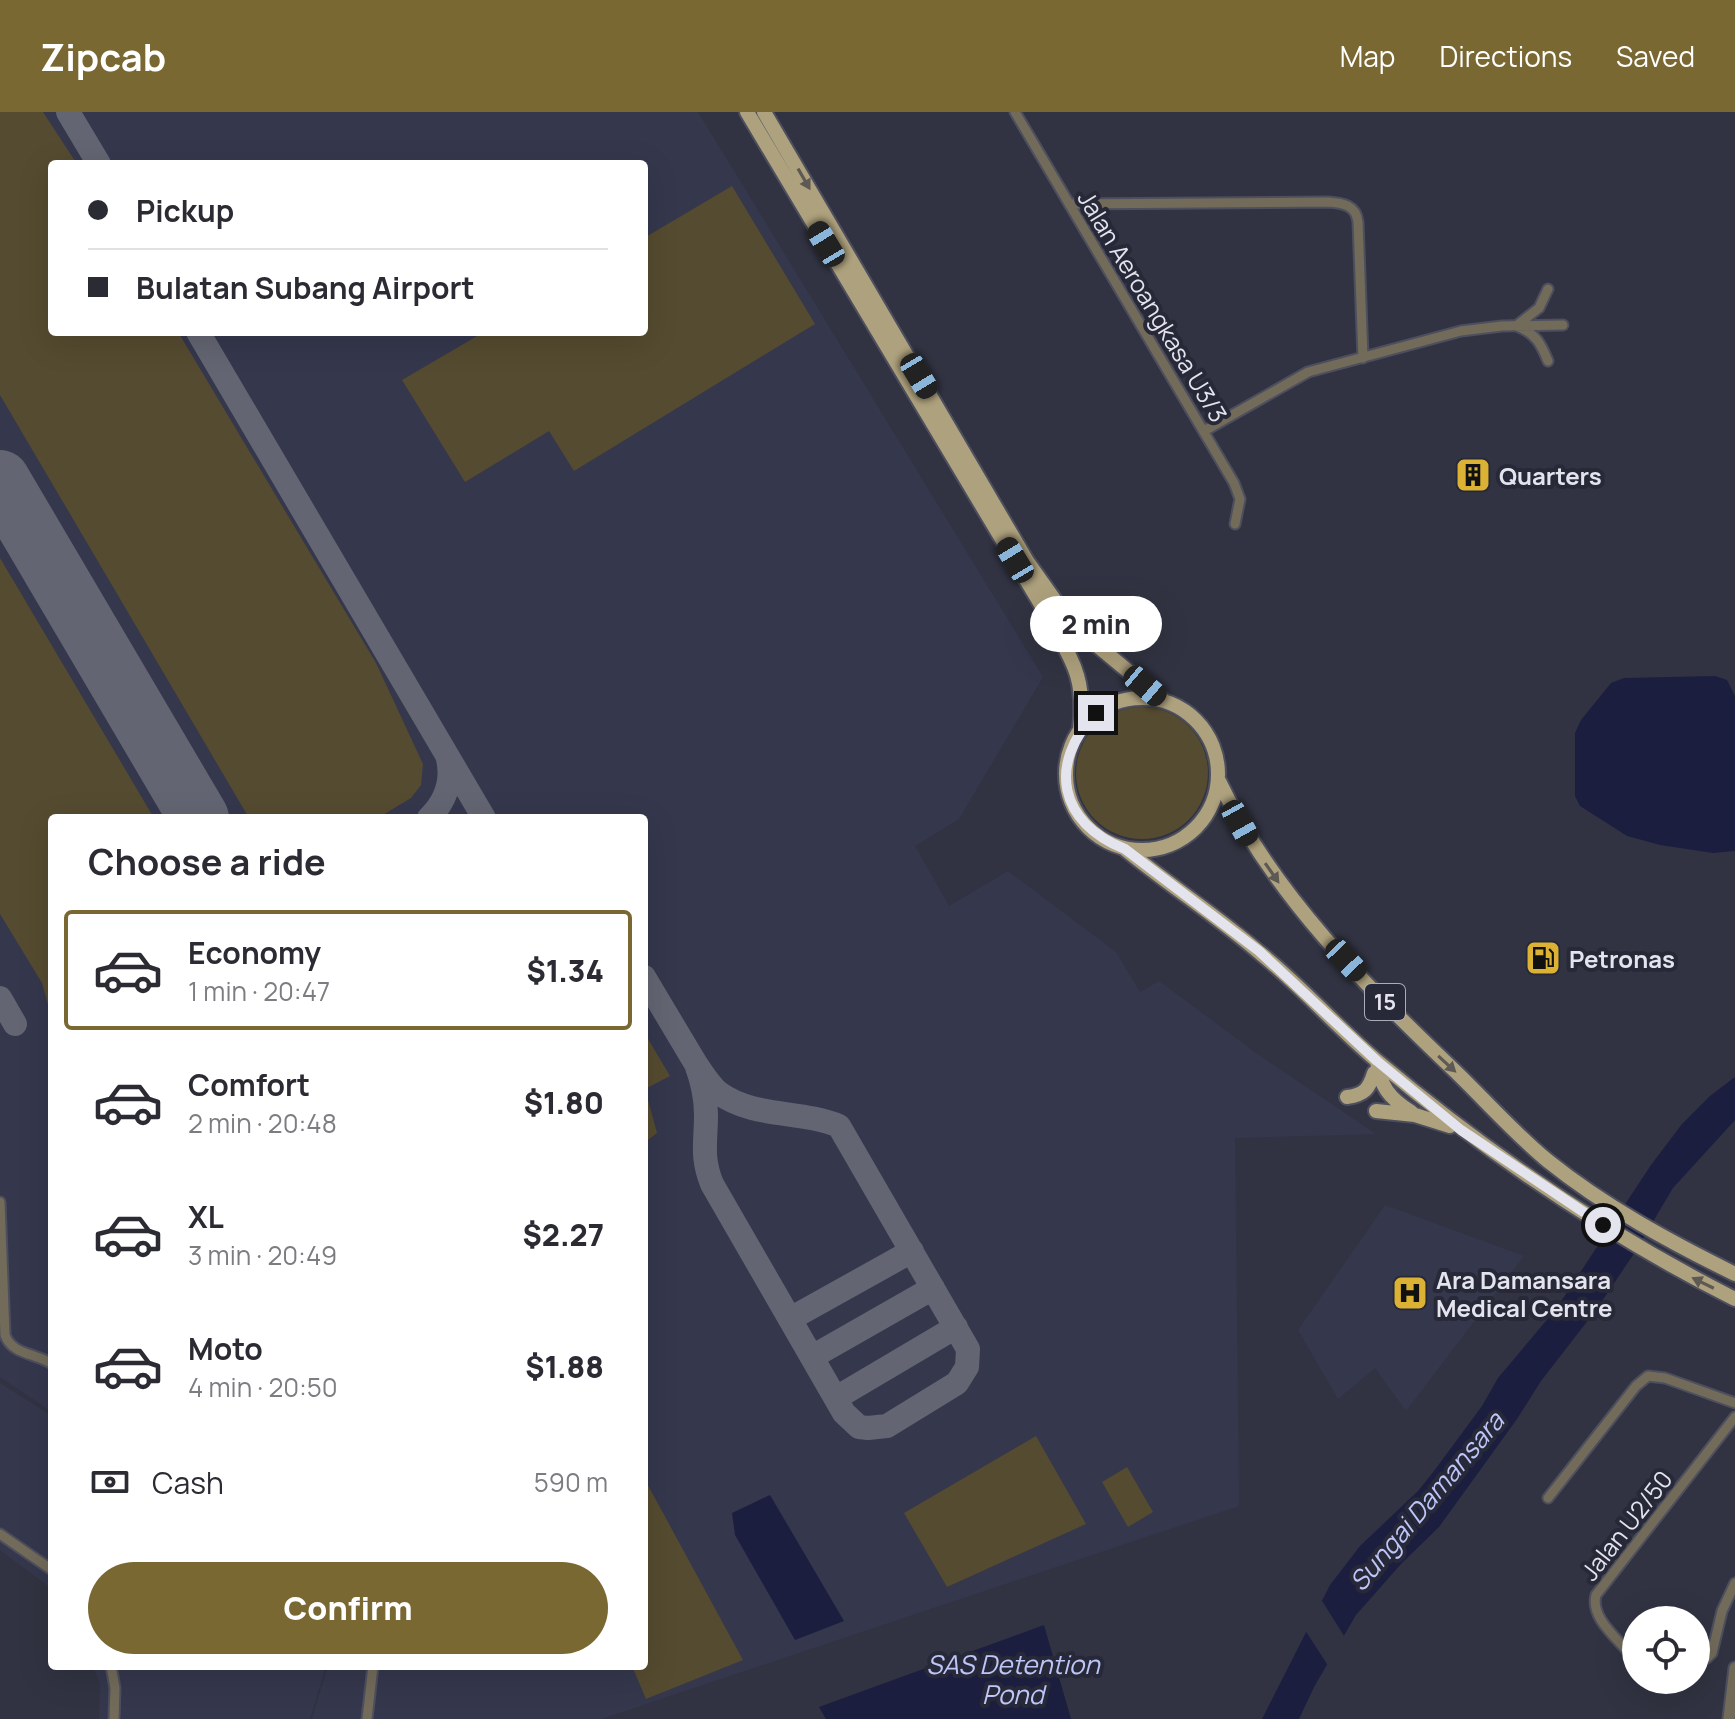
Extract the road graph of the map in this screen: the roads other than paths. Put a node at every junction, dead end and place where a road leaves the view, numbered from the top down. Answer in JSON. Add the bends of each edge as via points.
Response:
{"nodes":[{"id":1,"x":747,"y":112,"type":"edge"},
{"id":2,"x":764,"y":112,"type":"edge"},
{"id":3,"x":1015,"y":112,"type":"edge"},
{"id":4,"x":1069,"y":204,"type":"junction"},
{"id":5,"x":1548,"y":289,"type":"dead end"},
{"id":6,"x":1563,"y":325,"type":"dead end"},
{"id":7,"x":1516,"y":326,"type":"junction"},
{"id":8,"x":1363,"y":358,"type":"junction"},
{"id":9,"x":1548,"y":361,"type":"dead end"},
{"id":10,"x":1204,"y":431,"type":"junction"},
{"id":11,"x":1235,"y":524,"type":"dead end"},
{"id":12,"x":1164,"y":701,"type":"junction"},
{"id":13,"x":1080,"y":730,"type":"junction"},
{"id":14,"x":1219,"y":781,"type":"junction"},
{"id":15,"x":1125,"y":849,"type":"junction"},
{"id":16,"x":1374,"y":1063,"type":"junction"},
{"id":17,"x":1347,"y":1097,"type":"dead end"},
{"id":18,"x":1415,"y":1115,"type":"junction"},
{"id":19,"x":1461,"y":1130,"type":"junction"},
{"id":20,"x":0,"y":1202,"type":"edge"},
{"id":21,"x":1735,"y":1274,"type":"edge"},
{"id":22,"x":1735,"y":1299,"type":"edge"},
{"id":23,"x":48,"y":1362,"type":"edge"},
{"id":24,"x":1735,"y":1403,"type":"edge"},
{"id":25,"x":1735,"y":1417,"type":"edge"},
{"id":26,"x":1548,"y":1498,"type":"dead end"},
{"id":27,"x":0,"y":1534,"type":"edge"},
{"id":28,"x":48,"y":1567,"type":"edge"},
{"id":29,"x":1735,"y":1583,"type":"edge"},
{"id":30,"x":1622,"y":1645,"type":"edge"},
{"id":31,"x":1710,"y":1655,"type":"edge"},
{"id":32,"x":1735,"y":1668,"type":"edge"},
{"id":33,"x":112,"y":1670,"type":"edge"},
{"id":34,"x":373,"y":1670,"type":"edge"},
{"id":35,"x":114,"y":1719,"type":"edge"},
{"id":36,"x":367,"y":1719,"type":"edge"},
{"id":37,"x":1729,"y":1719,"type":"edge"}],
"edges":[{"from":1,"to":13,"type":"main road","number":"15","via":[[1077,670],[1083,703]]},
{"from":2,"to":12,"type":"main road","number":"15","one_way":true,"via":[[1035,573],[1081,632]]},
{"from":3,"to":4,"type":"street","name":"Jalan Aeroangkasa U3/3"},
{"from":4,"to":8,"type":"street","via":[[1348,205],[1358,222]]},
{"from":4,"to":10,"type":"street","name":"Jalan Aeroangkasa U3/3"},
{"from":5,"to":7,"type":"street","via":[[1539,308]]},
{"from":6,"to":7,"type":"street"},
{"from":7,"to":8,"type":"street","via":[[1461,331]]},
{"from":7,"to":9,"type":"street","via":[[1540,342]]},
{"from":8,"to":10,"type":"street","via":[[1297,377]]},
{"from":10,"to":11,"type":"street","name":"Jalan Aeroangkasa U3/3","via":[[1238,490]]},
{"from":12,"to":13,"type":"main road","via":[[1117,702]]},
{"from":12,"to":14,"type":"main road","number":"15","via":[[1201,724],[1217,754]]},
{"from":13,"to":15,"type":"main road","number":"15","via":[[1066,770],[1071,801],[1088,828]]},
{"from":14,"to":15,"type":"main road","via":[[1214,802],[1188,836],[1147,851]]},
{"from":14,"to":21,"type":"main road","number":"15","one_way":true,"via":[[1249,839],[1284,889],[1417,1036],[1546,1159],[1589,1191]]},
{"from":15,"to":16,"type":"main road","number":"15","via":[[1259,951]]},
{"from":16,"to":17,"type":"main road","via":[[1368,1088]]},
{"from":16,"to":18,"type":"main road","via":[[1386,1093]]},
{"from":16,"to":18,"type":"main road","via":[[1376,1106]]},
{"from":16,"to":19,"type":"main road","number":"15"},
{"from":18,"to":19,"type":"main road"},
{"from":22,"to":19,"type":"main road","number":"15","one_way":true,"via":[[1580,1211]]},
{"from":20,"to":23,"type":"street","via":[[5,1335],[17,1350]]},
{"from":24,"to":26,"type":"street","via":[[1648,1376]]},
{"from":25,"to":30,"type":"street","name":"Jalan U2/50","via":[[1596,1595],[1597,1615]]},
{"from":27,"to":28,"type":"street"},
{"from":29,"to":31,"type":"street"},
{"from":32,"to":37,"type":"street"},
{"from":33,"to":35,"type":"street"},
{"from":34,"to":36,"type":"street"}]}
